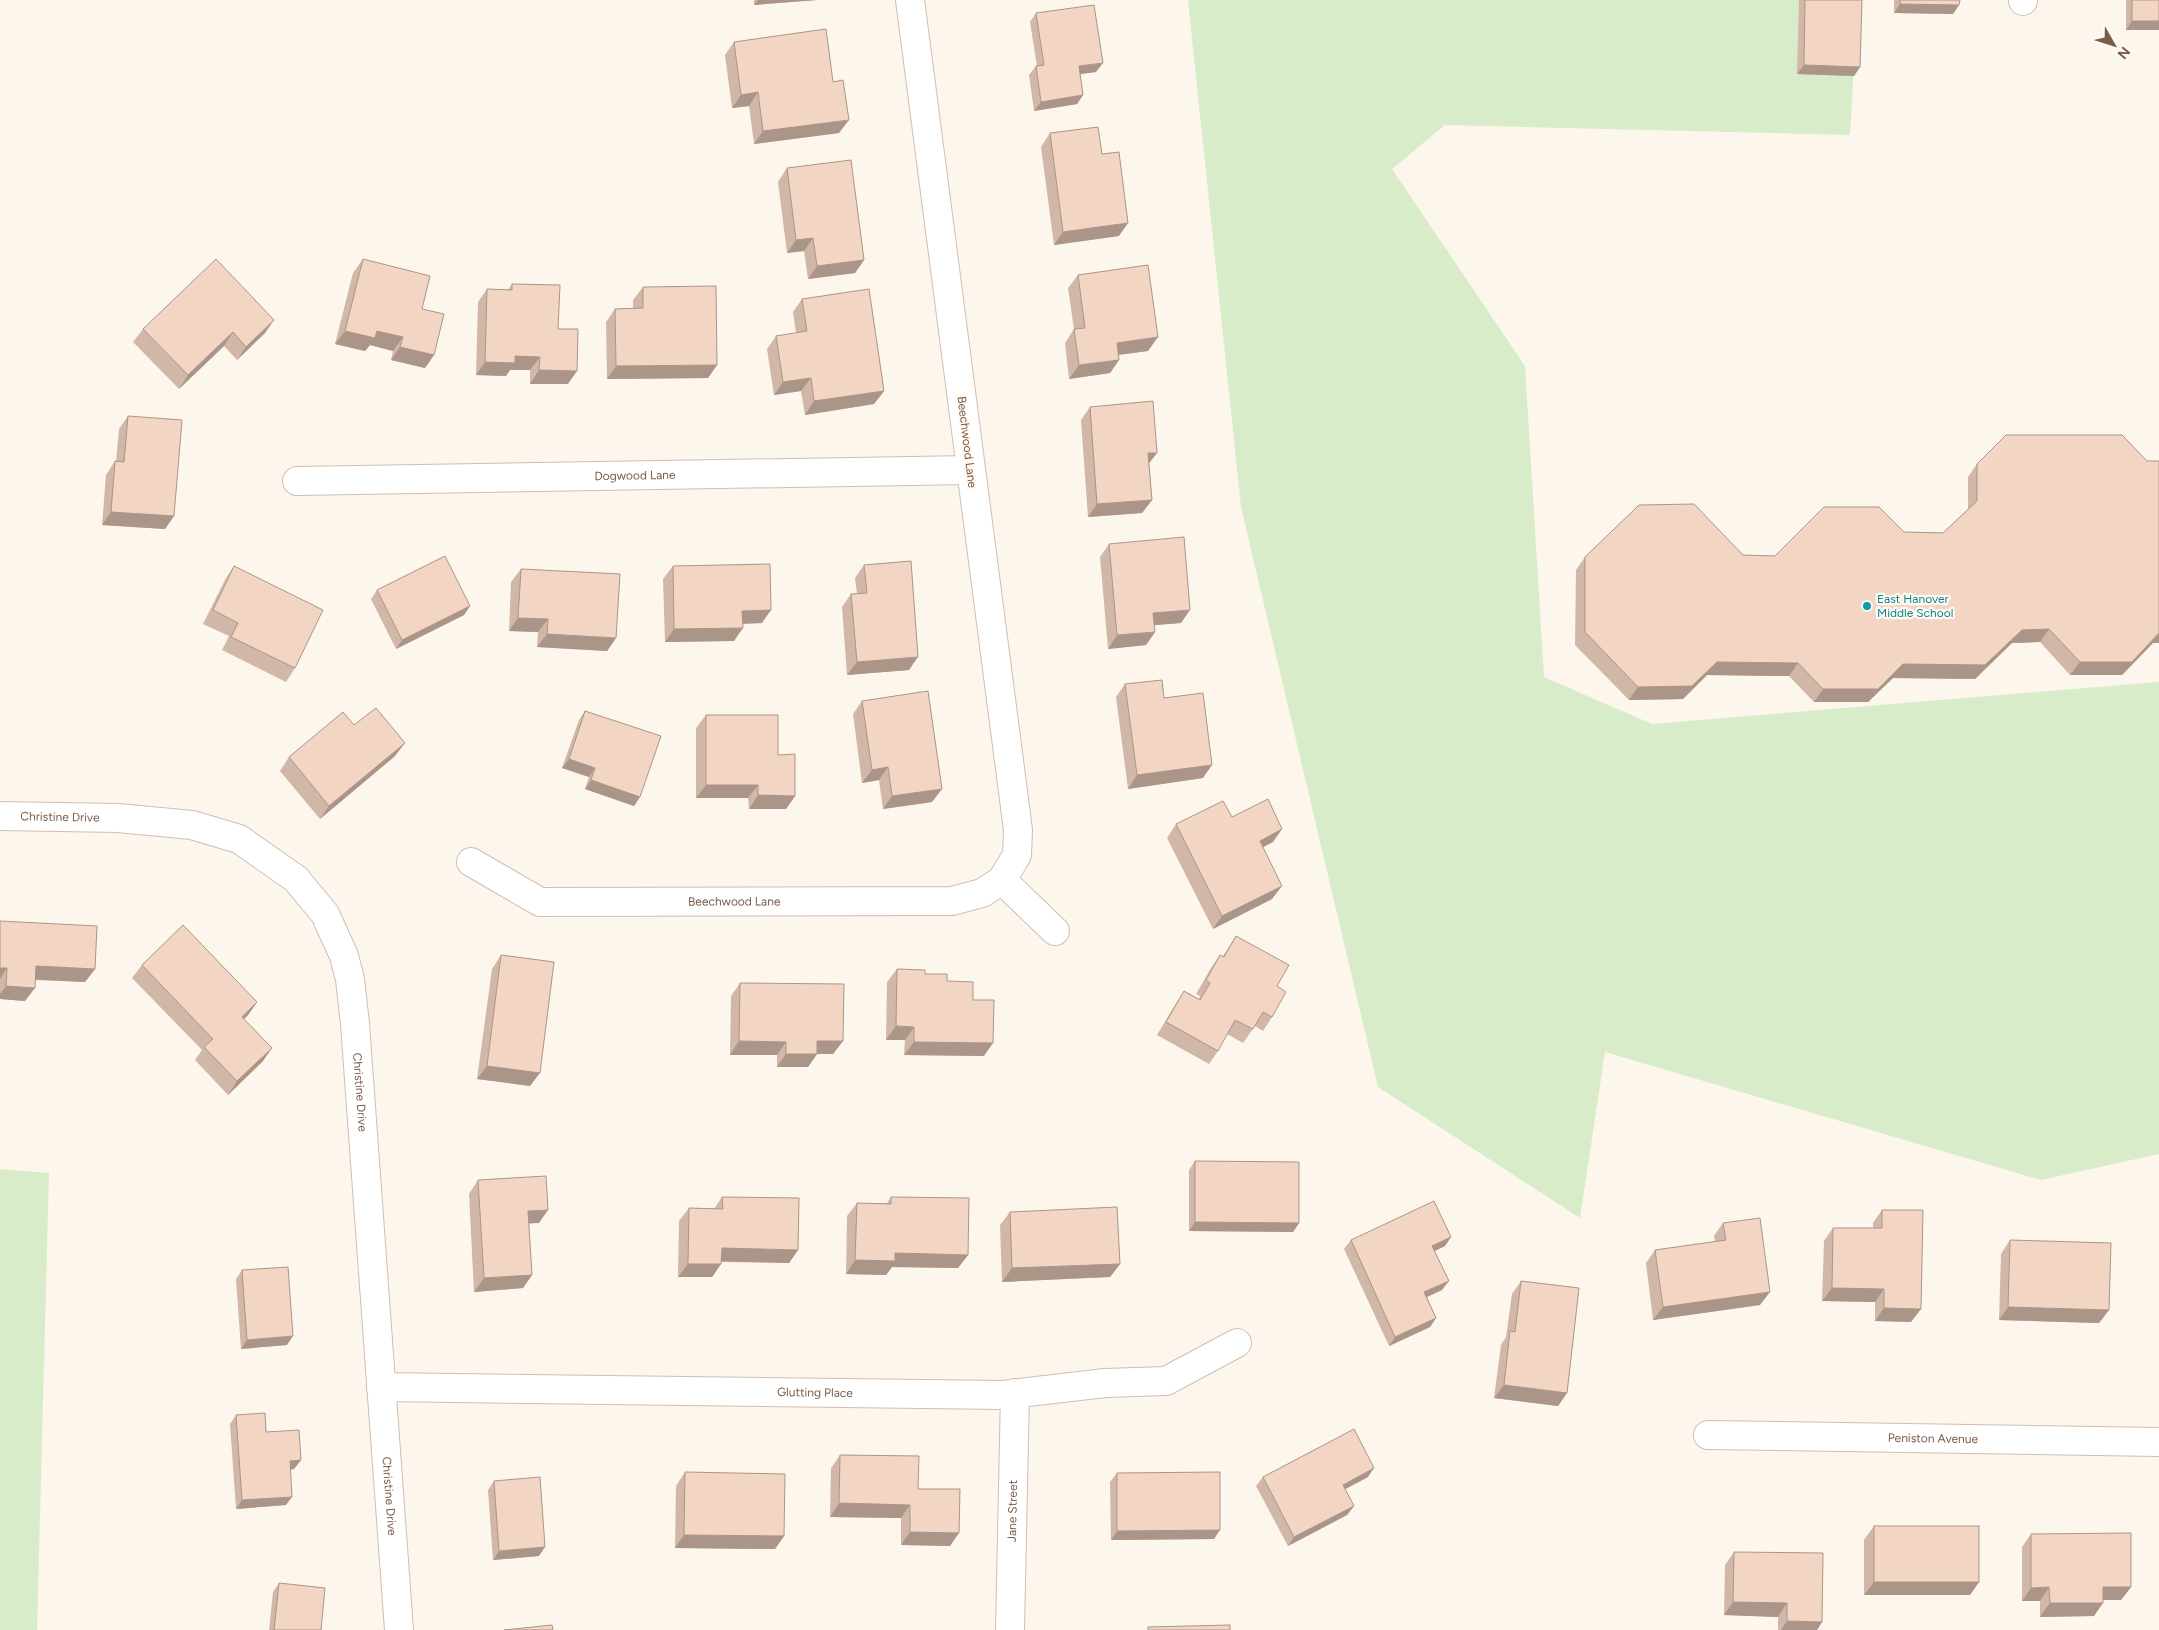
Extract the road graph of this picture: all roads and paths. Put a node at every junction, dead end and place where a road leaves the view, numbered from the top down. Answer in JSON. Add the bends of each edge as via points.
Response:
{"nodes":[{"id":1,"x":910,"y":0,"type":"edge"},
{"id":2,"x":970,"y":470,"type":"junction"},
{"id":3,"x":298,"y":481,"type":"dead end"},
{"id":4,"x":0,"y":816,"type":"edge"},
{"id":5,"x":471,"y":862,"type":"dead end"},
{"id":6,"x":1002,"y":880,"type":"junction"},
{"id":7,"x":1055,"y":931,"type":"dead end"},
{"id":8,"x":1237,"y":1343,"type":"dead end"},
{"id":9,"x":381,"y":1387,"type":"junction"},
{"id":10,"x":1015,"y":1393,"type":"junction"},
{"id":11,"x":1708,"y":1434,"type":"dead end"},
{"id":12,"x":2159,"y":1442,"type":"edge"},
{"id":13,"x":398,"y":1630,"type":"edge"},
{"id":14,"x":1010,"y":1630,"type":"edge"}],
"edges":[{"from":1,"to":2,"type":"street","name":"Beechwood Lane"},
{"from":2,"to":3,"type":"street","name":"Dogwood Lane"},
{"from":2,"to":6,"type":"street","name":"Beechwood Lane","via":[[1018,830],[1017,855]]},
{"from":4,"to":9,"type":"street","name":"Christine Drive","via":[[118,818],[192,825],[239,839],[296,879],[324,914],[344,956],[350,978]]},
{"from":5,"to":6,"type":"street","name":"Beechwood Lane","via":[[540,902],[952,901],[982,893]]},
{"from":6,"to":7,"type":"street"},
{"from":8,"to":10,"type":"street","name":"Glutting Place","via":[[1166,1381],[1105,1383]]},
{"from":9,"to":10,"type":"street","name":"Glutting Place"},
{"from":9,"to":13,"type":"street","name":"Christine Drive"},
{"from":10,"to":14,"type":"street","name":"Jane Street"},
{"from":11,"to":12,"type":"street","name":"Peniston Avenue"}]}
